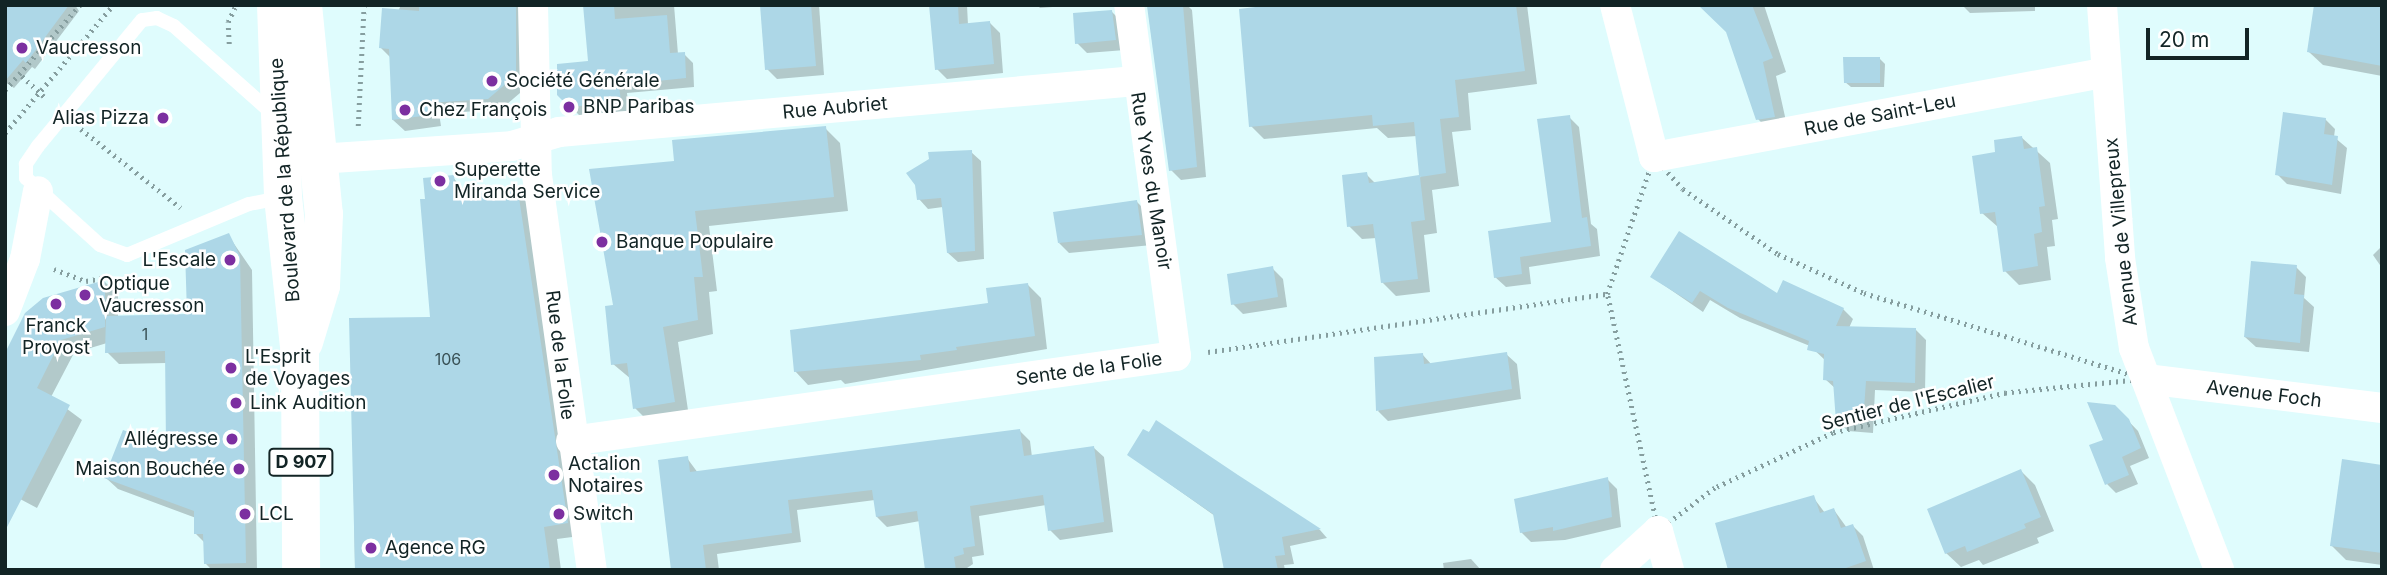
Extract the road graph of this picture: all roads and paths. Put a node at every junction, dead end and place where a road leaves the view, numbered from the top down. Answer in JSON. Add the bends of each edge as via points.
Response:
{"nodes":[{"id":1,"x":80,"y":5,"type":"edge"},
{"id":2,"x":113,"y":5,"type":"edge"},
{"id":3,"x":236,"y":5,"type":"edge"},
{"id":4,"x":275,"y":5,"type":"edge"},
{"id":5,"x":303,"y":5,"type":"edge"},
{"id":6,"x":364,"y":5,"type":"edge"},
{"id":7,"x":533,"y":5,"type":"edge"},
{"id":8,"x":1129,"y":5,"type":"edge"},
{"id":9,"x":1615,"y":5,"type":"edge"},
{"id":10,"x":2102,"y":5,"type":"edge"},
{"id":11,"x":230,"y":45,"type":"dead end"},
{"id":12,"x":2105,"y":73,"type":"junction"},
{"id":13,"x":22,"y":76,"type":"junction"},
{"id":14,"x":1136,"y":81,"type":"junction"},
{"id":15,"x":5,"y":90,"type":"edge"},
{"id":16,"x":39,"y":92,"type":"junction"},
{"id":17,"x":62,"y":113,"type":"junction"},
{"id":18,"x":277,"y":117,"type":"junction"},
{"id":19,"x":5,"y":133,"type":"edge"},
{"id":20,"x":534,"y":139,"type":"junction"},
{"id":21,"x":1654,"y":157,"type":"junction"},
{"id":22,"x":360,"y":158,"type":"junction"},
{"id":23,"x":318,"y":159,"type":"junction"},
{"id":24,"x":38,"y":191,"type":"junction"},
{"id":25,"x":283,"y":197,"type":"junction"},
{"id":26,"x":202,"y":223,"type":"junction"},
{"id":27,"x":1606,"y":294,"type":"junction"},
{"id":28,"x":5,"y":311,"type":"edge"},
{"id":29,"x":300,"y":355,"type":"junction"},
{"id":30,"x":1177,"y":356,"type":"junction"},
{"id":31,"x":2146,"y":379,"type":"junction"},
{"id":32,"x":2382,"y":408,"type":"edge"},
{"id":33,"x":571,"y":441,"type":"junction"},
{"id":34,"x":1658,"y":531,"type":"junction"},
{"id":35,"x":301,"y":570,"type":"edge"},
{"id":36,"x":592,"y":570,"type":"edge"},
{"id":37,"x":1615,"y":570,"type":"edge"},
{"id":38,"x":1669,"y":570,"type":"edge"},
{"id":39,"x":2219,"y":570,"type":"edge"}],
"edges":[{"from":1,"to":13,"type":"path"},
{"from":2,"to":16,"type":"path"},
{"from":3,"to":11,"type":"path","via":[[228,22]]},
{"from":4,"to":18,"type":"main road","name":"Boulevard de la République","number":"D 907"},
{"from":5,"to":23,"type":"main road","name":"Boulevard de la République","number":"D 907"},
{"from":6,"to":22,"type":"path","via":[[357,112]]},
{"from":7,"to":20,"type":"street","name":"Rue de la Folie"},
{"from":8,"to":14,"type":"street","name":"Rue Yves du Manoir"},
{"from":9,"to":21,"type":"street"},
{"from":10,"to":12,"type":"street","name":"Avenue de Villepreux"},
{"from":12,"to":21,"type":"street","name":"Rue de Saint-Leu"},
{"from":12,"to":31,"type":"street","name":"Avenue de Villepreux","via":[[2120,258],[2134,348]]},
{"from":13,"to":15,"type":"path"},
{"from":13,"to":16,"type":"path"},
{"from":14,"to":20,"type":"street","name":"Rue Aubriet","via":[[559,132]]},
{"from":14,"to":30,"type":"street","name":"Rue Yves du Manoir"},
{"from":16,"to":17,"type":"path"},
{"from":16,"to":19,"type":"path"},
{"from":17,"to":18,"type":"lane","via":[[142,20],[157,18],[174,26]]},
{"from":17,"to":24,"type":"lane","via":[[26,164],[26,178]]},
{"from":17,"to":26,"type":"path"},
{"from":18,"to":23,"type":"street"},
{"from":18,"to":25,"type":"main road","name":"Boulevard de la République","number":"D 907"},
{"from":20,"to":22,"type":"street","name":"Rue Aubriet","via":[[512,146]]},
{"from":20,"to":33,"type":"street","name":"Rue de la Folie"},
{"from":21,"to":27,"type":"path"},
{"from":21,"to":31,"type":"path","via":[[1683,190],[1778,254],[1851,287]]},
{"from":22,"to":23,"type":"street","name":"Rue Aubriet"},
{"from":23,"to":25,"type":"street"},
{"from":23,"to":29,"type":"main road","name":"Boulevard de la République","number":"D 907","via":[[324,214],[321,286]]},
{"from":24,"to":26,"type":"lane","via":[[100,245],[127,255]]},
{"from":24,"to":28,"type":"street","via":[[23,269]]},
{"from":25,"to":26,"type":"lane","via":[[248,204]]},
{"from":25,"to":29,"type":"main road","name":"Boulevard de la République","number":"D 907"},
{"from":27,"to":30,"type":"path","name":"Sente de la Folie"},
{"from":27,"to":34,"type":"path"},
{"from":29,"to":35,"type":"main road","name":"Boulevard de la République","number":"D 907"},
{"from":30,"to":33,"type":"street","name":"Sente de la Folie"},
{"from":31,"to":32,"type":"street","name":"Avenue Foch"},
{"from":31,"to":34,"type":"path","name":"Sentier de l'Escalier","via":[[2006,393],[1833,433],[1715,488]]},
{"from":31,"to":39,"type":"street","name":"Avenue de Villepreux"},
{"from":33,"to":36,"type":"street","name":"Rue de la Folie"},
{"from":34,"to":37,"type":"street"},
{"from":34,"to":38,"type":"street"}]}
